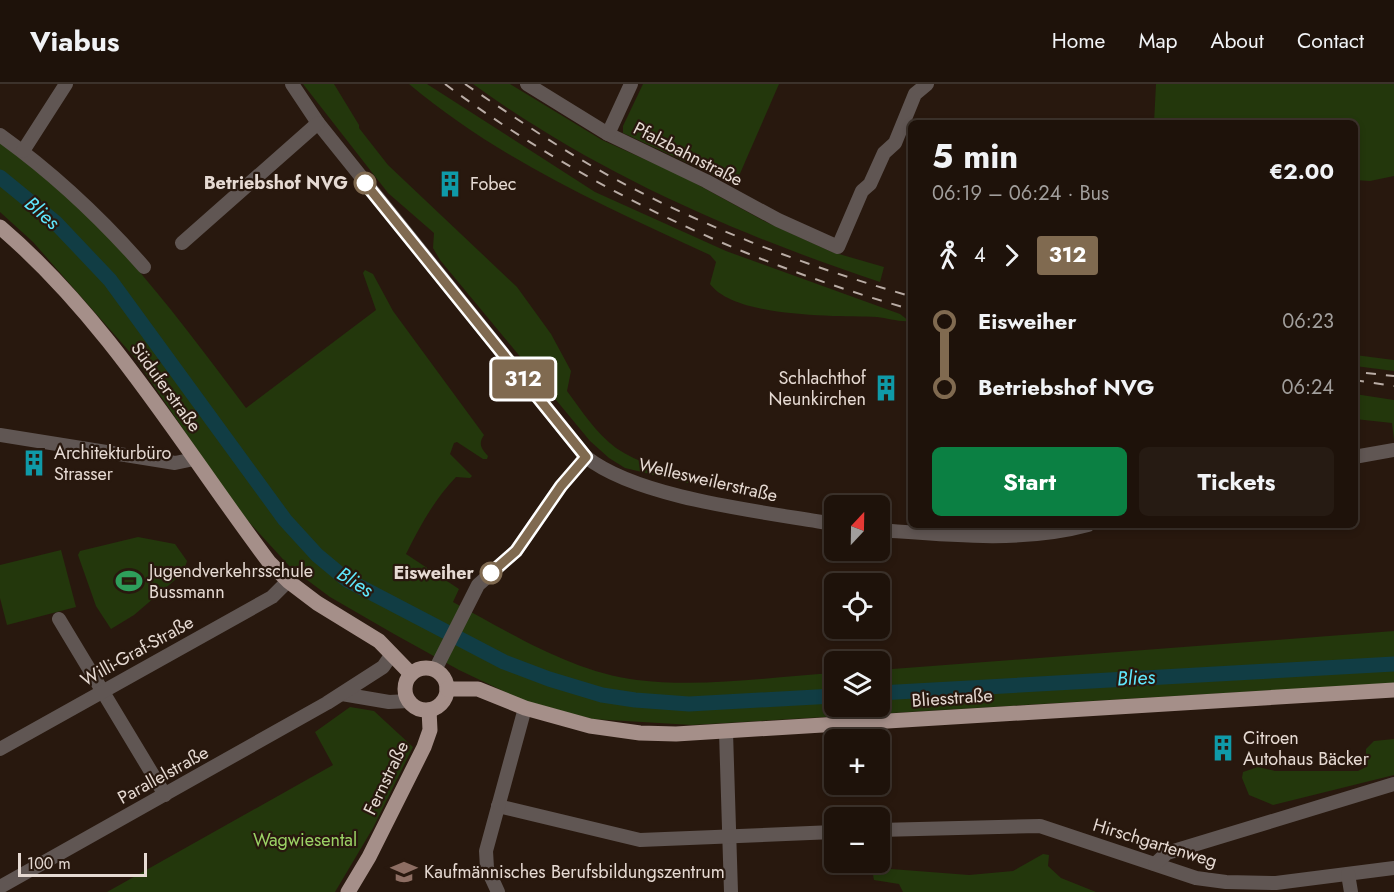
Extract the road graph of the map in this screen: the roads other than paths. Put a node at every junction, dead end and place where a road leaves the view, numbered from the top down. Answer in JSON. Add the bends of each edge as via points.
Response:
{"nodes":[{"id":1,"x":66,"y":84,"type":"edge"},
{"id":2,"x":292,"y":84,"type":"edge"},
{"id":3,"x":526,"y":84,"type":"edge"},
{"id":4,"x":631,"y":84,"type":"edge"},
{"id":5,"x":927,"y":84,"type":"edge"},
{"id":6,"x":318,"y":123,"type":"junction"},
{"id":7,"x":609,"y":134,"type":"junction"},
{"id":8,"x":0,"y":135,"type":"edge"},
{"id":9,"x":22,"y":151,"type":"junction"},
{"id":10,"x":0,"y":227,"type":"edge"},
{"id":11,"x":182,"y":243,"type":"dead end"},
{"id":12,"x":144,"y":267,"type":"dead end"},
{"id":13,"x":0,"y":435,"type":"edge"},
{"id":14,"x":1394,"y":450,"type":"edge"},
{"id":15,"x":1358,"y":456,"type":"edge"},
{"id":16,"x":586,"y":457,"type":"junction"},
{"id":17,"x":194,"y":459,"type":"junction"},
{"id":18,"x":824,"y":522,"type":"edge"},
{"id":19,"x":1074,"y":528,"type":"edge"},
{"id":20,"x":890,"y":531,"type":"edge"},
{"id":21,"x":288,"y":581,"type":"junction"},
{"id":22,"x":59,"y":619,"type":"dead end"},
{"id":23,"x":392,"y":654,"type":"junction"},
{"id":24,"x":435,"y":670,"type":"junction"},
{"id":25,"x":411,"y":674,"type":"junction"},
{"id":26,"x":447,"y":689,"type":"junction"},
{"id":27,"x":104,"y":690,"type":"junction"},
{"id":28,"x":1394,"y":690,"type":"edge"},
{"id":29,"x":342,"y":694,"type":"junction"},
{"id":30,"x":409,"y":701,"type":"junction"},
{"id":31,"x":525,"y":708,"type":"junction"},
{"id":32,"x":429,"y":710,"type":"junction"},
{"id":33,"x":726,"y":732,"type":"junction"},
{"id":34,"x":0,"y":749,"type":"edge"},
{"id":35,"x":1394,"y":784,"type":"edge"},
{"id":36,"x":165,"y":795,"type":"junction"},
{"id":37,"x":498,"y":806,"type":"junction"},
{"id":38,"x":890,"y":830,"type":"edge"},
{"id":39,"x":824,"y":832,"type":"edge"},
{"id":40,"x":729,"y":837,"type":"junction"},
{"id":41,"x":1155,"y":864,"type":"junction"},
{"id":42,"x":1394,"y":868,"type":"edge"},
{"id":43,"x":1348,"y":874,"type":"junction"},
{"id":44,"x":0,"y":887,"type":"edge"},
{"id":45,"x":348,"y":892,"type":"edge"},
{"id":46,"x":498,"y":892,"type":"edge"},
{"id":47,"x":731,"y":892,"type":"edge"},
{"id":48,"x":1351,"y":892,"type":"edge"}],
"edges":[{"from":1,"to":9,"type":"street"},
{"from":2,"to":6,"type":"street","name":"Wellesweilerstraße"},
{"from":3,"to":7,"type":"street","name":"Pfalzbahnstraße"},
{"from":4,"to":7,"type":"street"},
{"from":5,"to":7,"type":"street","name":"Pfalzbahnstraße","via":[[915,94],[895,144],[885,153],[870,184],[862,191],[837,247]]},
{"from":6,"to":11,"type":"street"},
{"from":6,"to":16,"type":"street","name":"Wellesweilerstraße"},
{"from":8,"to":9,"type":"street"},
{"from":9,"to":12,"type":"street","via":[[114,232]]},
{"from":10,"to":17,"type":"main road","name":"Süduferstraße","via":[[51,274],[93,323]]},
{"from":13,"to":17,"type":"street","via":[[175,463]]},
{"from":14,"to":15,"type":"street"},
{"from":16,"to":18,"type":"street","name":"Wellesweilerstraße","via":[[614,474],[667,491]]},
{"from":16,"to":24,"type":"street","via":[[516,551],[478,585]]},
{"from":17,"to":21,"type":"main road","name":"Süduferstraße","via":[[262,553]]},
{"from":19,"to":20,"type":"street","via":[[1045,534],[988,535]]},
{"from":21,"to":23,"type":"main road","via":[[379,641]]},
{"from":21,"to":27,"type":"street","name":"Willi-Graf-Straße","via":[[272,597]]},
{"from":22,"to":27,"type":"street"},
{"from":23,"to":25,"type":"main road"},
{"from":23,"to":29,"type":"street","name":"Parallelstraße","via":[[383,667]]},
{"from":24,"to":25,"type":"main road","via":[[423,668]]},
{"from":24,"to":26,"type":"main road","via":[[446,680]]},
{"from":25,"to":30,"type":"main road","via":[[405,687]]},
{"from":26,"to":31,"type":"main road","name":"Bliesstraße","via":[[478,689]]},
{"from":26,"to":32,"type":"main road","via":[[440,705]]},
{"from":27,"to":34,"type":"street","name":"Willi-Graf-Straße"},
{"from":27,"to":36,"type":"street"},
{"from":28,"to":33,"type":"main road","name":"Bliesstraße"},
{"from":29,"to":30,"type":"street","via":[[389,702]]},
{"from":29,"to":36,"type":"street","name":"Parallelstraße"},
{"from":30,"to":32,"type":"main road"},
{"from":31,"to":33,"type":"main road","name":"Bliesstraße","via":[[590,726],[640,733]]},
{"from":31,"to":37,"type":"street"},
{"from":32,"to":45,"type":"main road","name":"Fernstraße","via":[[430,730],[424,747]]},
{"from":33,"to":40,"type":"street"},
{"from":35,"to":41,"type":"street","via":[[1167,853]]},
{"from":36,"to":44,"type":"street","name":"Parallelstraße"},
{"from":37,"to":40,"type":"street","via":[[623,838]]},
{"from":37,"to":46,"type":"street","via":[[486,851],[487,868]]},
{"from":38,"to":41,"type":"street","name":"Hirschgartenweg","via":[[1029,825],[1051,828]]},
{"from":39,"to":40,"type":"street"},
{"from":40,"to":47,"type":"street"},
{"from":41,"to":43,"type":"street","name":"Hirschgartenweg","via":[[1196,878],[1226,882],[1276,882]]},
{"from":42,"to":43,"type":"street","name":"Hirschgartenweg"},
{"from":43,"to":48,"type":"street"}]}
